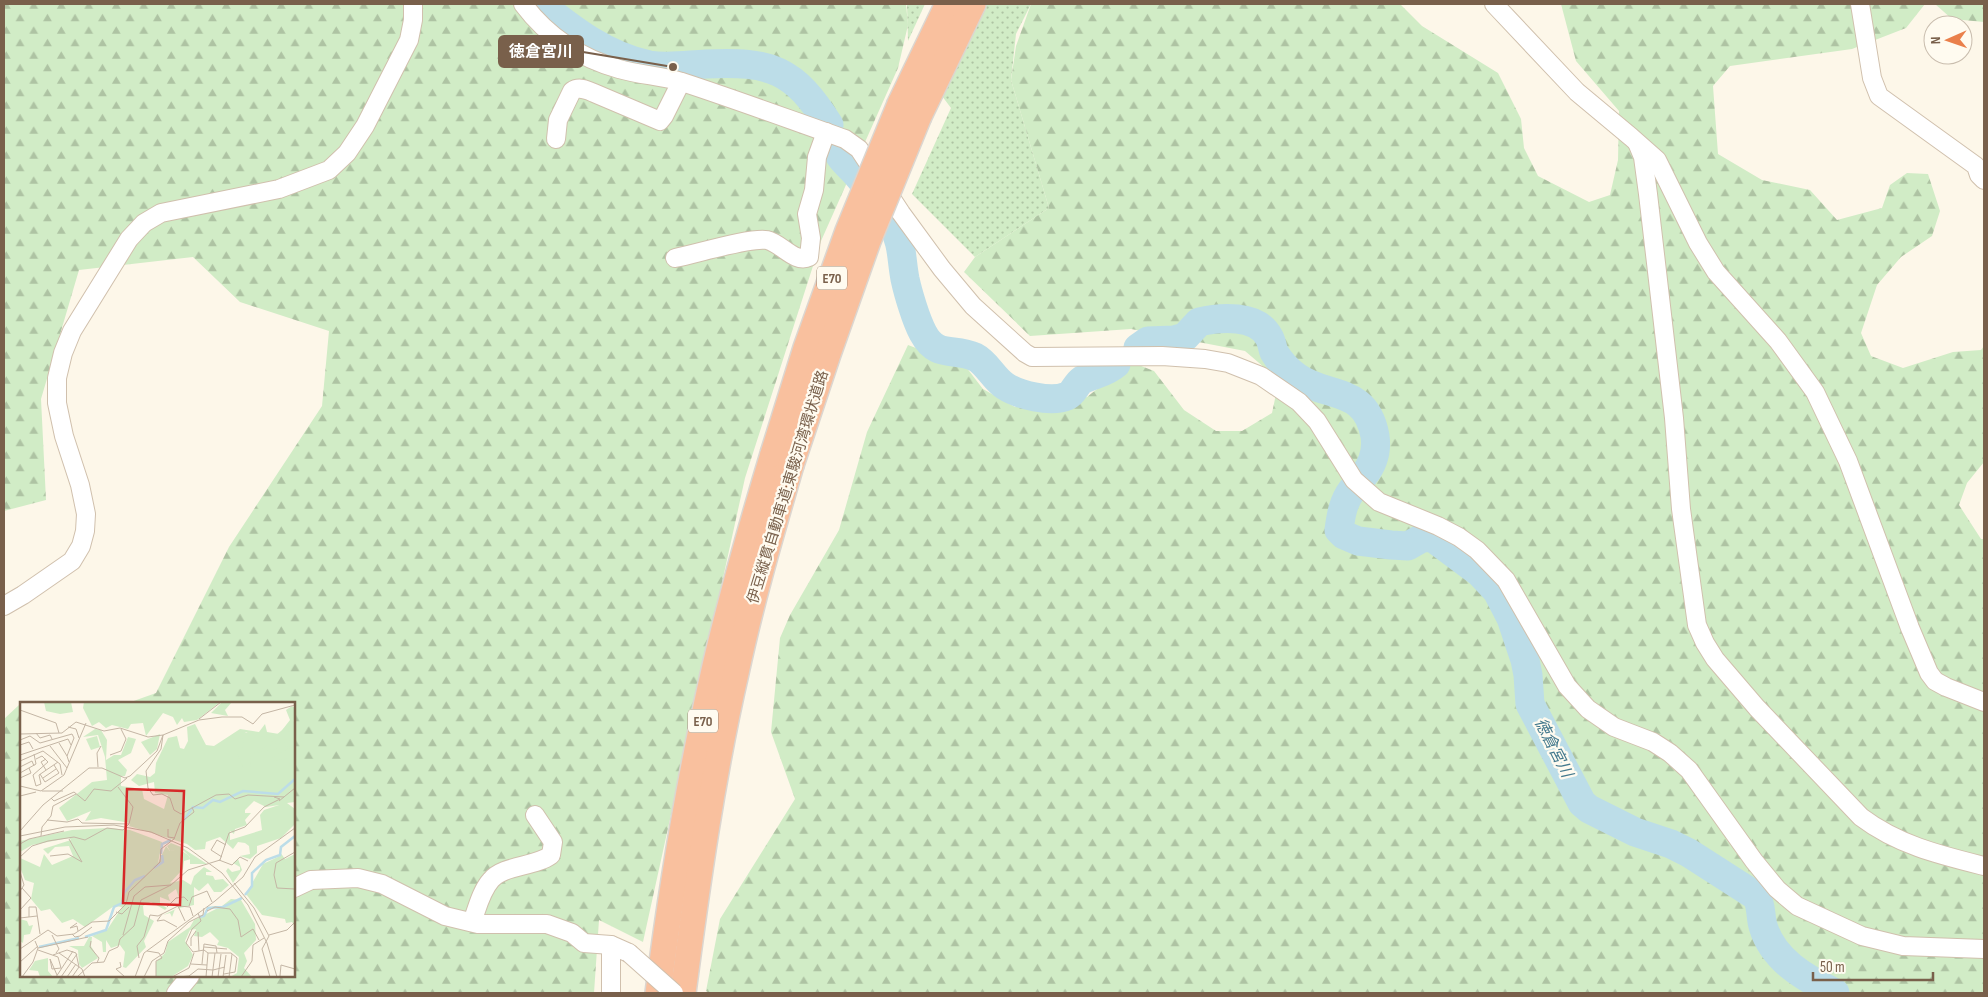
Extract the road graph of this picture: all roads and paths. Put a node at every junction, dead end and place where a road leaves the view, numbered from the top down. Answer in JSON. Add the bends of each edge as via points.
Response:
{"nodes":[{"id":1,"x":413,"y":4,"type":"edge"},
{"id":2,"x":523,"y":4,"type":"edge"},
{"id":3,"x":948,"y":4,"type":"edge"},
{"id":4,"x":974,"y":4,"type":"edge"},
{"id":5,"x":1494,"y":4,"type":"edge"},
{"id":6,"x":1860,"y":4,"type":"edge"},
{"id":7,"x":681,"y":82,"type":"junction"},
{"id":8,"x":909,"y":110,"type":"junction"},
{"id":9,"x":826,"y":132,"type":"junction"},
{"id":10,"x":556,"y":139,"type":"dead end"},
{"id":11,"x":1638,"y":144,"type":"junction"},
{"id":12,"x":1984,"y":180,"type":"edge"},
{"id":13,"x":675,"y":258,"type":"dead end"},
{"id":14,"x":782,"y":459,"type":"junction"},
{"id":15,"x":4,"y":606,"type":"edge"},
{"id":16,"x":1984,"y":702,"type":"edge"},
{"id":17,"x":535,"y":814,"type":"dead end"},
{"id":18,"x":1984,"y":866,"type":"edge"},
{"id":19,"x":295,"y":888,"type":"edge"},
{"id":20,"x":472,"y":922,"type":"junction"},
{"id":21,"x":611,"y":945,"type":"junction"},
{"id":22,"x":1984,"y":949,"type":"edge"},
{"id":23,"x":189,"y":977,"type":"edge"},
{"id":24,"x":176,"y":993,"type":"edge"},
{"id":25,"x":611,"y":993,"type":"edge"},
{"id":26,"x":658,"y":993,"type":"edge"},
{"id":27,"x":674,"y":993,"type":"edge"},
{"id":28,"x":683,"y":993,"type":"edge"}],
"edges":[{"from":1,"to":15,"type":"street","via":[[409,40],[365,126],[347,153],[329,170],[278,188],[161,213],[144,223],[129,239],[72,331],[57,378],[57,403],[64,436],[86,514],[81,546],[72,561]]},
{"from":2,"to":7,"type":"street","via":[[562,43],[592,59],[620,69]]},
{"from":3,"to":8,"type":"highway","name":"伊豆縦貫自動車道;東駿河湾環状道路","number":"E70"},
{"from":4,"to":8,"type":"highway","name":"伊豆縦貫自動車道;東駿河湾環状道路","number":"E70"},
{"from":5,"to":11,"type":"street","via":[[1577,92]]},
{"from":6,"to":12,"type":"street","via":[[1872,78],[1879,96],[1976,166]]},
{"from":7,"to":9,"type":"street"},
{"from":7,"to":10,"type":"street","via":[[660,121],[594,92],[574,89],[558,120]]},
{"from":8,"to":14,"type":"highway","name":"伊豆縦貫自動車道;東駿河湾環状道路","number":"E70","bridge":true,"via":[[848,231],[806,348]]},
{"from":9,"to":13,"type":"street","via":[[817,157],[814,190],[807,214],[811,238],[809,257],[800,258],[775,242],[759,239]]},
{"from":9,"to":22,"type":"street","via":[[859,149],[942,269],[973,306],[1032,357],[1162,356],[1205,359],[1228,363],[1261,376],[1299,402],[1317,421],[1354,480],[1379,502],[1438,526],[1478,550],[1506,580],[1568,686],[1583,704],[1614,727],[1653,742],[1689,770],[1777,890],[1797,906],[1862,936],[1903,946]]},
{"from":11,"to":16,"type":"street","via":[[1657,160],[1716,272],[1778,341],[1815,392],[1848,461],[1929,673],[1946,687]]},
{"from":11,"to":18,"type":"street","via":[[1643,157],[1652,228],[1681,510],[1697,625],[1705,643],[1757,708],[1861,817],[1906,844]]},
{"from":14,"to":26,"type":"highway","name":"伊豆縦貫自動車道;東駿河湾環状道路","number":"E70","via":[[742,559],[715,666],[694,762]]},
{"from":14,"to":28,"type":"highway","name":"伊豆縦貫自動車道;東駿河湾環状道路","number":"E70","via":[[711,804]]},
{"from":17,"to":20,"type":"street","via":[[553,842],[552,855],[491,878]]},
{"from":19,"to":20,"type":"street","via":[[311,880],[358,878],[382,884],[445,916]]},
{"from":20,"to":21,"type":"street","via":[[548,924],[572,933],[584,942]]},
{"from":21,"to":25,"type":"street"},
{"from":21,"to":27,"type":"street","bridge":true,"via":[[629,953]]},
{"from":23,"to":24,"type":"street"}]}
